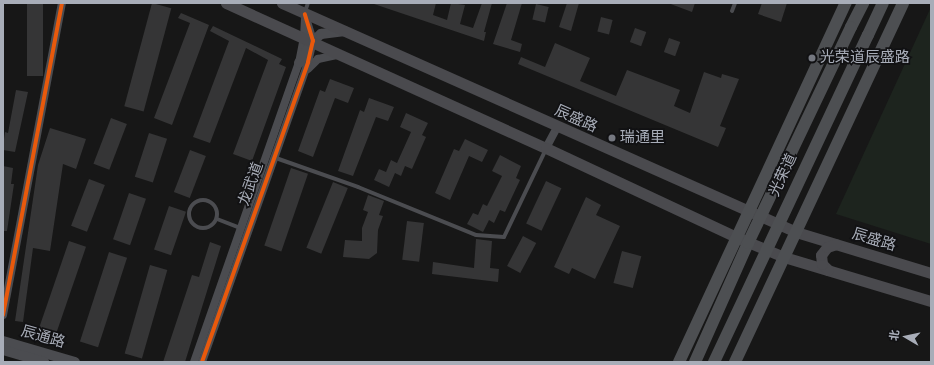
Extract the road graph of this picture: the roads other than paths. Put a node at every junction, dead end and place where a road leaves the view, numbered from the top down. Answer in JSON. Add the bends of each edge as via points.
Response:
{"nodes":[{"id":1,"x":62,"y":3,"type":"edge"},
{"id":2,"x":226,"y":3,"type":"edge"},
{"id":3,"x":282,"y":3,"type":"edge"},
{"id":4,"x":735,"y":3,"type":"edge"},
{"id":5,"x":846,"y":3,"type":"edge"},
{"id":6,"x":863,"y":3,"type":"edge"},
{"id":7,"x":883,"y":3,"type":"edge"},
{"id":8,"x":903,"y":3,"type":"edge"},
{"id":9,"x":306,"y":8,"type":"edge"},
{"id":10,"x":732,"y":11,"type":"dead end"},
{"id":11,"x":345,"y":31,"type":"junction"},
{"id":12,"x":308,"y":40,"type":"junction"},
{"id":13,"x":343,"y":55,"type":"junction"},
{"id":14,"x":299,"y":63,"type":"joint"},
{"id":15,"x":304,"y":74,"type":"junction"},
{"id":16,"x":557,"y":127,"type":"junction"},
{"id":17,"x":546,"y":148,"type":"junction"},
{"id":18,"x":270,"y":156,"type":"junction"},
{"id":19,"x":748,"y":212,"type":"junction"},
{"id":20,"x":217,"y":219,"type":"junction"},
{"id":21,"x":244,"y":229,"type":"junction"},
{"id":22,"x":796,"y":232,"type":"junction"},
{"id":23,"x":736,"y":237,"type":"junction"},
{"id":24,"x":836,"y":244,"type":"junction"},
{"id":25,"x":784,"y":257,"type":"junction"},
{"id":26,"x":828,"y":270,"type":"junction"},
{"id":27,"x":931,"y":272,"type":"edge"},
{"id":28,"x":931,"y":301,"type":"edge"},
{"id":29,"x":3,"y":315,"type":"edge"},
{"id":30,"x":3,"y":341,"type":"edge"},
{"id":31,"x":3,"y":350,"type":"edge"},
{"id":32,"x":44,"y":362,"type":"edge"},
{"id":33,"x":76,"y":362,"type":"edge"},
{"id":34,"x":194,"y":362,"type":"edge"},
{"id":35,"x":202,"y":362,"type":"edge"},
{"id":36,"x":678,"y":362,"type":"edge"},
{"id":37,"x":695,"y":362,"type":"edge"},
{"id":38,"x":714,"y":362,"type":"edge"},
{"id":39,"x":735,"y":362,"type":"edge"}],
"edges":[{"from":1,"to":29,"type":"street"},
{"from":2,"to":12,"type":"main road"},
{"from":3,"to":9,"type":"main road","name":"辰盛路"},
{"from":4,"to":10,"type":"lane"},
{"from":5,"to":19,"type":"main road"},
{"from":6,"to":37,"type":"main road","name":"光荣道","bridge":true,"via":[[748,243]]},
{"from":7,"to":38,"type":"main road","name":"光荣道","bridge":true},
{"from":8,"to":22,"type":"main road"},
{"from":9,"to":11,"type":"main road","name":"辰盛路"},
{"from":9,"to":12,"type":"street"},
{"from":11,"to":12,"type":"street","via":[[328,32]]},
{"from":11,"to":16,"type":"main road","name":"辰盛路"},
{"from":12,"to":13,"type":"main road"},
{"from":12,"to":14,"type":"street"},
{"from":12,"to":15,"type":"street","name":"龙武道"},
{"from":13,"to":15,"type":"street","via":[[329,55],[318,59]]},
{"from":13,"to":17,"type":"main road"},
{"from":14,"to":18,"type":"street"},
{"from":15,"to":18,"type":"street","name":"龙武道"},
{"from":16,"to":17,"type":"street"},
{"from":16,"to":19,"type":"main road","name":"辰盛路"},
{"from":17,"to":18,"type":"lane","via":[[504,237],[476,235],[365,190]]},
{"from":17,"to":23,"type":"main road"},
{"from":18,"to":21,"type":"street","name":"龙武道"},
{"from":19,"to":22,"type":"main road","name":"辰盛路"},
{"from":19,"to":23,"type":"main road"},
{"from":20,"to":20,"type":"lane","via":[[217,209],[206,200],[196,201],[190,208],[191,222],[198,228],[207,228]]},
{"from":20,"to":21,"type":"lane"},
{"from":21,"to":34,"type":"street"},
{"from":21,"to":35,"type":"street","name":"龙武道"},
{"from":22,"to":24,"type":"main road","name":"辰盛路"},
{"from":22,"to":25,"type":"main road"},
{"from":23,"to":25,"type":"main road"},
{"from":23,"to":36,"type":"main road"},
{"from":24,"to":26,"type":"main road","via":[[827,247],[821,255],[822,264]]},
{"from":24,"to":27,"type":"main road","name":"辰盛路"},
{"from":25,"to":26,"type":"main road"},
{"from":25,"to":39,"type":"main road"},
{"from":26,"to":28,"type":"main road"},
{"from":30,"to":33,"type":"street","name":"辰通路"},
{"from":31,"to":32,"type":"street","name":"辰通路"}]}
